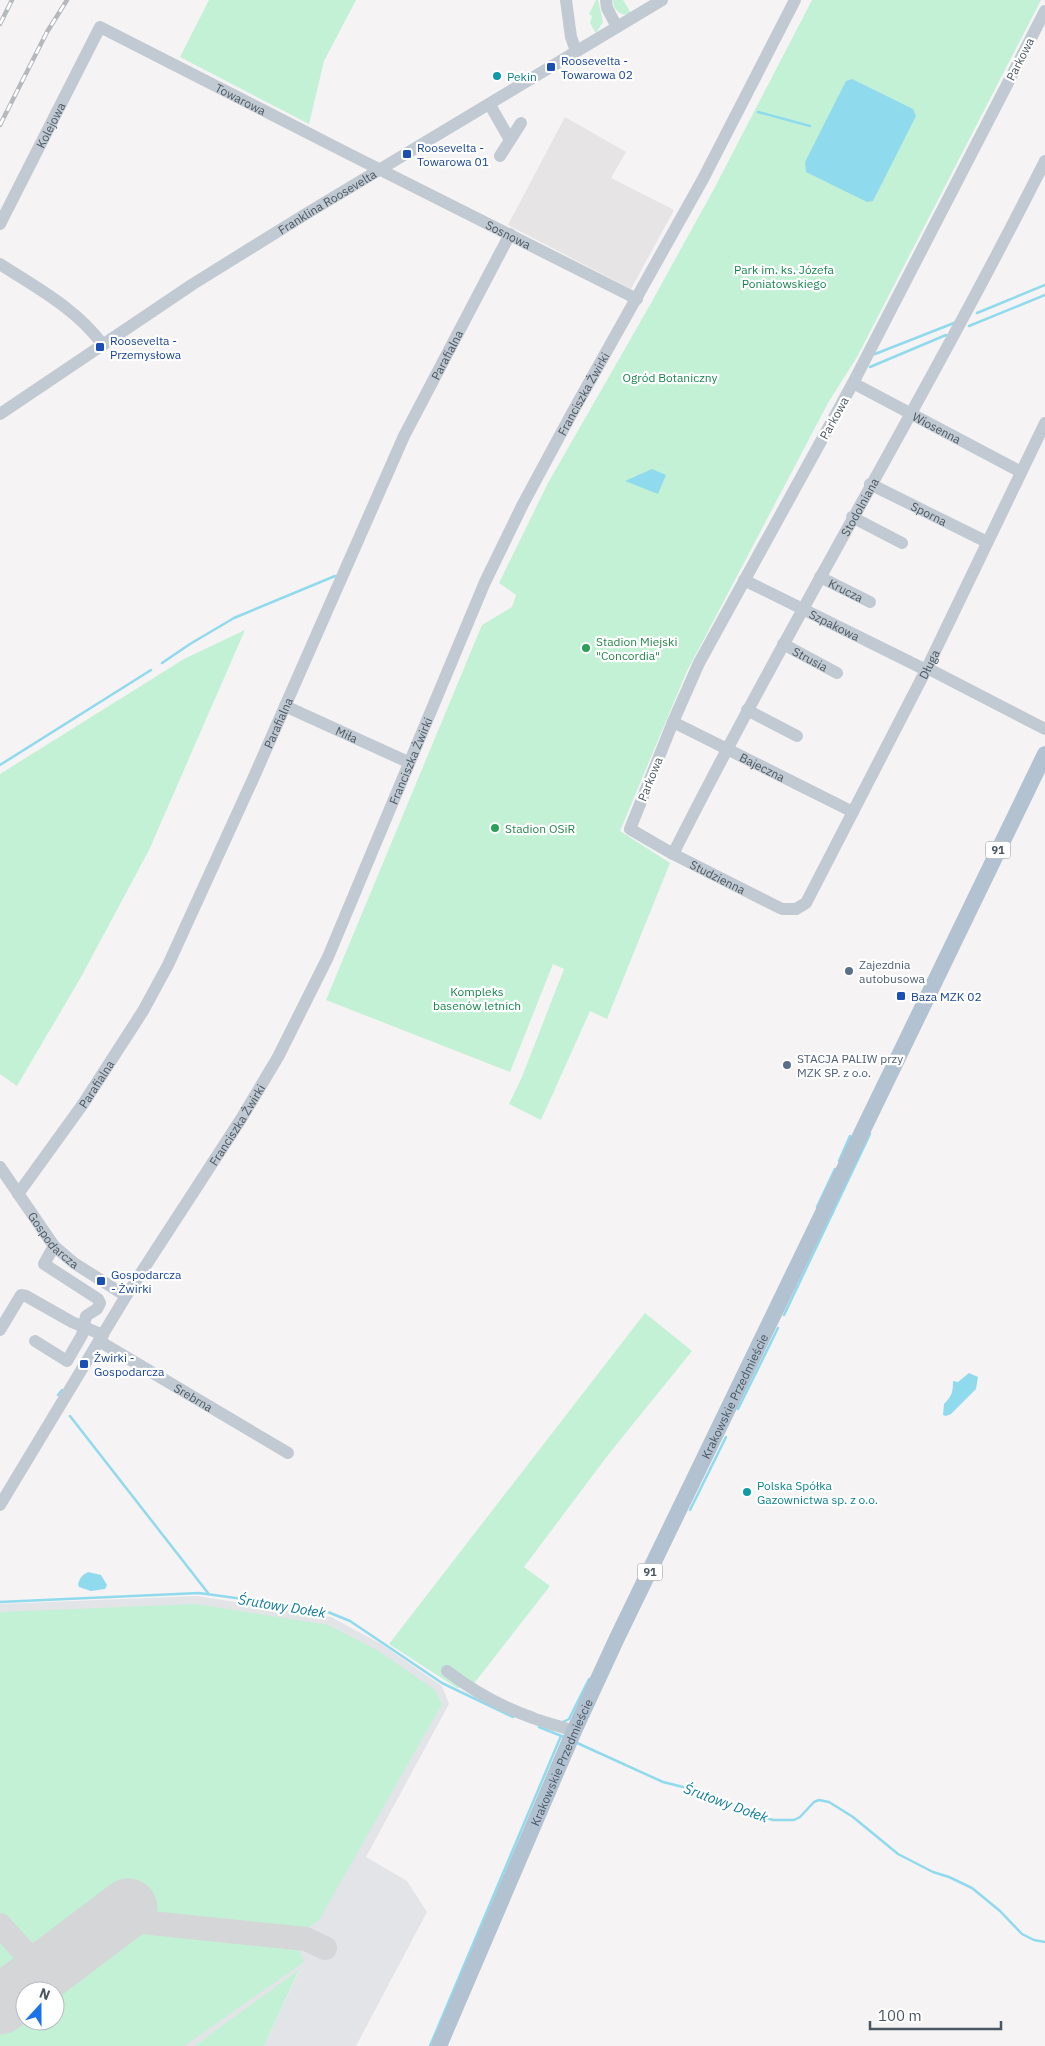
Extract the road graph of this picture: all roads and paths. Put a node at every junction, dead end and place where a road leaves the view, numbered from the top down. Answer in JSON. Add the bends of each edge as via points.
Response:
{"nodes":[{"id":1,"x":566,"y":0,"type":"edge"},
{"id":2,"x":606,"y":0,"type":"edge"},
{"id":3,"x":662,"y":0,"type":"edge"},
{"id":4,"x":795,"y":0,"type":"edge"},
{"id":5,"x":1045,"y":11,"type":"edge"},
{"id":6,"x":100,"y":26,"type":"joint"},
{"id":7,"x":617,"y":27,"type":"junction"},
{"id":8,"x":576,"y":51,"type":"junction"},
{"id":9,"x":490,"y":105,"type":"junction"},
{"id":10,"x":521,"y":123,"type":"dead end"},
{"id":11,"x":510,"y":140,"type":"junction"},
{"id":12,"x":500,"y":156,"type":"dead end"},
{"id":13,"x":1045,"y":161,"type":"edge"},
{"id":14,"x":380,"y":170,"type":"junction"},
{"id":15,"x":0,"y":224,"type":"edge"},
{"id":16,"x":510,"y":234,"type":"junction"},
{"id":17,"x":0,"y":264,"type":"edge"},
{"id":18,"x":637,"y":299,"type":"junction"},
{"id":19,"x":103,"y":345,"type":"junction"},
{"id":20,"x":853,"y":383,"type":"junction"},
{"id":21,"x":0,"y":414,"type":"edge"},
{"id":22,"x":910,"y":414,"type":"junction"},
{"id":23,"x":1045,"y":423,"type":"edge"},
{"id":24,"x":1022,"y":472,"type":"junction"},
{"id":25,"x":870,"y":484,"type":"junction"},
{"id":26,"x":852,"y":517,"type":"junction"},
{"id":27,"x":988,"y":542,"type":"junction"},
{"id":28,"x":902,"y":543,"type":"dead end"},
{"id":29,"x":820,"y":577,"type":"junction"},
{"id":30,"x":744,"y":580,"type":"junction"},
{"id":31,"x":870,"y":602,"type":"dead end"},
{"id":32,"x":802,"y":610,"type":"junction"},
{"id":33,"x":783,"y":644,"type":"junction"},
{"id":34,"x":926,"y":669,"type":"junction"},
{"id":35,"x":837,"y":673,"type":"dead end"},
{"id":36,"x":284,"y":706,"type":"junction"},
{"id":37,"x":747,"y":710,"type":"junction"},
{"id":38,"x":673,"y":722,"type":"junction"},
{"id":39,"x":1045,"y":729,"type":"edge"},
{"id":40,"x":797,"y":736,"type":"dead end"},
{"id":41,"x":726,"y":749,"type":"junction"},
{"id":42,"x":1045,"y":754,"type":"edge"},
{"id":43,"x":408,"y":762,"type":"junction"},
{"id":44,"x":853,"y":812,"type":"junction"},
{"id":45,"x":630,"y":829,"type":"joint"},
{"id":46,"x":673,"y":854,"type":"junction"},
{"id":47,"x":806,"y":903,"type":"joint"},
{"id":48,"x":0,"y":1167,"type":"edge"},
{"id":49,"x":18,"y":1194,"type":"junction"},
{"id":50,"x":54,"y":1246,"type":"junction"},
{"id":51,"x":126,"y":1296,"type":"junction"},
{"id":52,"x":83,"y":1326,"type":"junction"},
{"id":53,"x":0,"y":1330,"type":"edge"},
{"id":54,"x":101,"y":1338,"type":"junction"},
{"id":55,"x":35,"y":1340,"type":"dead end"},
{"id":56,"x":288,"y":1453,"type":"dead end"},
{"id":57,"x":0,"y":1505,"type":"edge"},
{"id":58,"x":448,"y":1671,"type":"dead end"},
{"id":59,"x":574,"y":1731,"type":"junction"},
{"id":60,"x":439,"y":2046,"type":"edge"}],
"edges":[{"from":1,"to":8,"type":"street"},
{"from":2,"to":7,"type":"street","via":[[606,8]]},
{"from":3,"to":7,"type":"street","name":"Franklina Roosevelta"},
{"from":4,"to":18,"type":"street","name":"Franciszka Żwirki"},
{"from":5,"to":20,"type":"street","name":"Parkowa"},
{"from":6,"to":14,"type":"street","name":"Towarowa"},
{"from":6,"to":15,"type":"street","name":"Kolejowa"},
{"from":7,"to":8,"type":"street","name":"Franklina Roosevelta"},
{"from":8,"to":9,"type":"street","name":"Franklina Roosevelta"},
{"from":9,"to":11,"type":"street"},
{"from":9,"to":14,"type":"street","name":"Franklina Roosevelta"},
{"from":10,"to":11,"type":"street"},
{"from":11,"to":12,"type":"street"},
{"from":13,"to":22,"type":"street","name":"Stodolniana","via":[[961,324]]},
{"from":14,"to":16,"type":"street","name":"Sosnowa"},
{"from":14,"to":19,"type":"street","name":"Franklina Roosevelta","via":[[193,284]]},
{"from":16,"to":18,"type":"street","name":"Sosnowa"},
{"from":16,"to":36,"type":"street","name":"Parafialna","via":[[405,434]]},
{"from":17,"to":19,"type":"street","via":[[74,312]]},
{"from":18,"to":43,"type":"street","name":"Franciszka Żwirki","via":[[523,504],[489,574]]},
{"from":19,"to":21,"type":"street","name":"Franklina Roosevelta"},
{"from":20,"to":22,"type":"street","name":"Wiosenna"},
{"from":20,"to":30,"type":"street","name":"Parkowa"},
{"from":22,"to":24,"type":"street","name":"Wiosenna"},
{"from":22,"to":25,"type":"street","name":"Stodolniana"},
{"from":23,"to":24,"type":"street","name":"Długa"},
{"from":24,"to":27,"type":"street","name":"Długa"},
{"from":25,"to":26,"type":"street","name":"Stodolniana"},
{"from":25,"to":27,"type":"street","name":"Sporna"},
{"from":26,"to":28,"type":"street"},
{"from":26,"to":29,"type":"street","name":"Stodolniana"},
{"from":27,"to":34,"type":"street","name":"Długa"},
{"from":29,"to":31,"type":"street","name":"Krucza"},
{"from":29,"to":32,"type":"street","name":"Stodolniana"},
{"from":30,"to":32,"type":"street","name":"Szpakowa"},
{"from":30,"to":38,"type":"street","name":"Parkowa","via":[[699,663]]},
{"from":32,"to":33,"type":"street","name":"Stodolniana"},
{"from":32,"to":34,"type":"street","name":"Szpakowa"},
{"from":33,"to":35,"type":"street","name":"Strusia"},
{"from":33,"to":37,"type":"street","name":"Stodolniana"},
{"from":34,"to":39,"type":"street","name":"Szpakowa"},
{"from":34,"to":44,"type":"street","name":"Długa"},
{"from":36,"to":43,"type":"street","name":"Miła"},
{"from":36,"to":49,"type":"street","name":"Parafialna","via":[[191,917],[143,1011],[83,1104]]},
{"from":37,"to":40,"type":"street"},
{"from":37,"to":41,"type":"street","name":"Stodolniana"},
{"from":38,"to":41,"type":"street","name":"Bajeczna"},
{"from":38,"to":45,"type":"street","name":"Parkowa"},
{"from":41,"to":44,"type":"street","name":"Bajeczna"},
{"from":41,"to":46,"type":"street","name":"Stodolniana"},
{"from":42,"to":59,"type":"main road","name":"Krakowskie Przedmieście","number":"91"},
{"from":43,"to":51,"type":"street","name":"Franciszka Żwirki","via":[[328,957],[278,1057]]},
{"from":44,"to":47,"type":"street","name":"Długa"},
{"from":45,"to":46,"type":"street","name":"Studzienna"},
{"from":46,"to":47,"type":"street","name":"Studzienna","via":[[782,909],[796,909]]},
{"from":48,"to":49,"type":"street","name":"Gospodarcza"},
{"from":49,"to":50,"type":"street","name":"Gospodarcza"},
{"from":50,"to":51,"type":"street","name":"Gospodarcza","via":[[74,1263]]},
{"from":50,"to":52,"type":"street","via":[[44,1264],[100,1301],[98,1307],[86,1316]]},
{"from":51,"to":54,"type":"street","name":"Franciszka Żwirki"},
{"from":52,"to":53,"type":"street","name":"Srebrna","via":[[21,1295]]},
{"from":52,"to":54,"type":"street","name":"Srebrna"},
{"from":52,"to":55,"type":"street","via":[[81,1337],[67,1361]]},
{"from":54,"to":56,"type":"street","name":"Srebrna"},
{"from":54,"to":57,"type":"street","name":"Franciszka Żwirki"},
{"from":58,"to":59,"type":"street","via":[[471,1689],[496,1702]]},
{"from":59,"to":60,"type":"main road","name":"Krakowskie Przedmieście","number":"91"}]}
